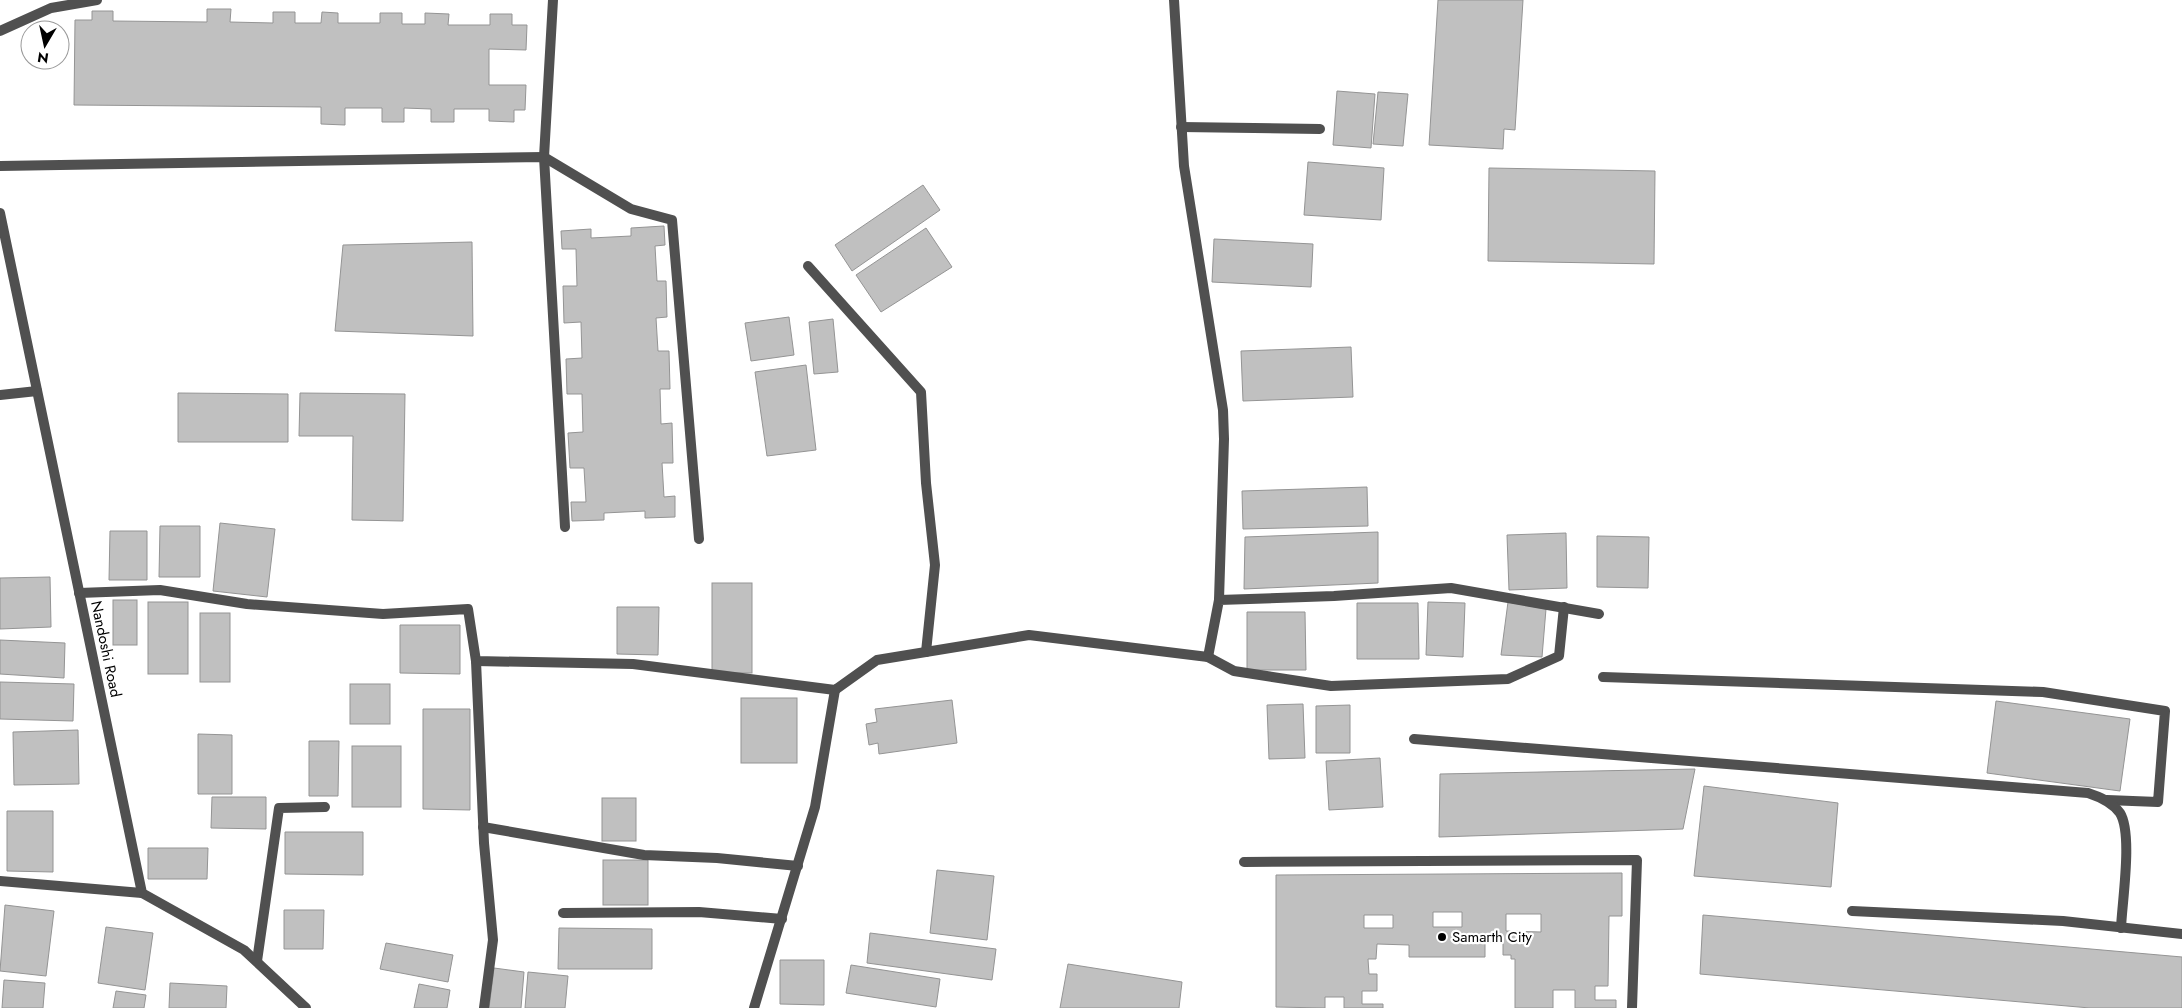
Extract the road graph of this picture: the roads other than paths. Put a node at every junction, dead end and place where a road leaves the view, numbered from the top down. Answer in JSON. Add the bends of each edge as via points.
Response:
{"nodes":[{"id":1,"x":97,"y":0,"type":"edge"},
{"id":2,"x":553,"y":0,"type":"edge"},
{"id":3,"x":1174,"y":0,"type":"edge"},
{"id":4,"x":0,"y":31,"type":"edge"},
{"id":5,"x":1182,"y":127,"type":"junction"},
{"id":6,"x":1320,"y":129,"type":"dead end"},
{"id":7,"x":544,"y":157,"type":"junction"},
{"id":8,"x":0,"y":166,"type":"edge"},
{"id":9,"x":0,"y":213,"type":"edge"},
{"id":10,"x":808,"y":266,"type":"dead end"},
{"id":11,"x":37,"y":391,"type":"junction"},
{"id":12,"x":0,"y":395,"type":"edge"},
{"id":13,"x":565,"y":527,"type":"dead end"},
{"id":14,"x":699,"y":539,"type":"dead end"},
{"id":15,"x":79,"y":593,"type":"junction"},
{"id":16,"x":1220,"y":600,"type":"junction"},
{"id":17,"x":1564,"y":607,"type":"junction"},
{"id":18,"x":1599,"y":614,"type":"dead end"},
{"id":19,"x":926,"y":652,"type":"junction"},
{"id":20,"x":1208,"y":657,"type":"junction"},
{"id":21,"x":476,"y":661,"type":"junction"},
{"id":22,"x":1603,"y":677,"type":"dead end"},
{"id":23,"x":835,"y":690,"type":"junction"},
{"id":24,"x":1414,"y":738,"type":"dead end"},
{"id":25,"x":2107,"y":800,"type":"junction"},
{"id":26,"x":325,"y":807,"type":"dead end"},
{"id":27,"x":483,"y":827,"type":"junction"},
{"id":28,"x":1244,"y":862,"type":"dead end"},
{"id":29,"x":798,"y":866,"type":"junction"},
{"id":30,"x":0,"y":881,"type":"edge"},
{"id":31,"x":142,"y":893,"type":"junction"},
{"id":32,"x":1852,"y":911,"type":"dead end"},
{"id":33,"x":563,"y":913,"type":"dead end"},
{"id":34,"x":782,"y":919,"type":"junction"},
{"id":35,"x":2121,"y":928,"type":"junction"},
{"id":36,"x":2182,"y":934,"type":"edge"},
{"id":37,"x":257,"y":962,"type":"junction"},
{"id":38,"x":306,"y":1008,"type":"edge"},
{"id":39,"x":484,"y":1008,"type":"edge"},
{"id":40,"x":754,"y":1008,"type":"edge"},
{"id":41,"x":1632,"y":1008,"type":"edge"}],
"edges":[{"from":1,"to":4,"type":"street","via":[[51,8]]},
{"from":2,"to":7,"type":"street"},
{"from":3,"to":5,"type":"street"},
{"from":5,"to":6,"type":"street"},
{"from":5,"to":16,"type":"street","via":[[1184,166],[1223,410]]},
{"from":7,"to":8,"type":"street"},
{"from":7,"to":13,"type":"street"},
{"from":7,"to":14,"type":"street","via":[[631,209],[672,220]]},
{"from":9,"to":11,"type":"street","name":"Nandoshi Road"},
{"from":10,"to":19,"type":"street","via":[[922,392],[926,483],[935,565]]},
{"from":11,"to":12,"type":"street"},
{"from":11,"to":15,"type":"street","name":"Nandoshi Road"},
{"from":15,"to":21,"type":"street","via":[[160,590],[247,604],[383,614],[468,609]]},
{"from":15,"to":31,"type":"street","name":"Nandoshi Road"},
{"from":16,"to":17,"type":"street","via":[[1451,588]]},
{"from":16,"to":20,"type":"street"},
{"from":17,"to":18,"type":"street"},
{"from":17,"to":20,"type":"street","via":[[1559,656],[1508,680],[1331,686],[1234,671]]},
{"from":19,"to":20,"type":"street","via":[[1029,635]]},
{"from":19,"to":23,"type":"street","via":[[877,660]]},
{"from":21,"to":23,"type":"street","via":[[633,664]]},
{"from":21,"to":27,"type":"street"},
{"from":22,"to":25,"type":"street","via":[[2043,692],[2164,711],[2158,802]]},
{"from":23,"to":29,"type":"street","via":[[814,807]]},
{"from":24,"to":25,"type":"street","via":[[2088,792]]},
{"from":25,"to":35,"type":"street","via":[[2120,814],[2125,834]]},
{"from":26,"to":37,"type":"street","via":[[279,808]]},
{"from":27,"to":29,"type":"street","via":[[644,856],[717,858]]},
{"from":27,"to":39,"type":"street","via":[[493,940]]},
{"from":28,"to":41,"type":"street","via":[[1637,860]]},
{"from":29,"to":34,"type":"street"},
{"from":30,"to":31,"type":"street"},
{"from":31,"to":37,"type":"street","via":[[244,950]]},
{"from":32,"to":35,"type":"street","via":[[2063,921]]},
{"from":33,"to":34,"type":"street","via":[[699,912]]},
{"from":34,"to":40,"type":"street"},
{"from":35,"to":36,"type":"street"},
{"from":37,"to":38,"type":"street"}]}
